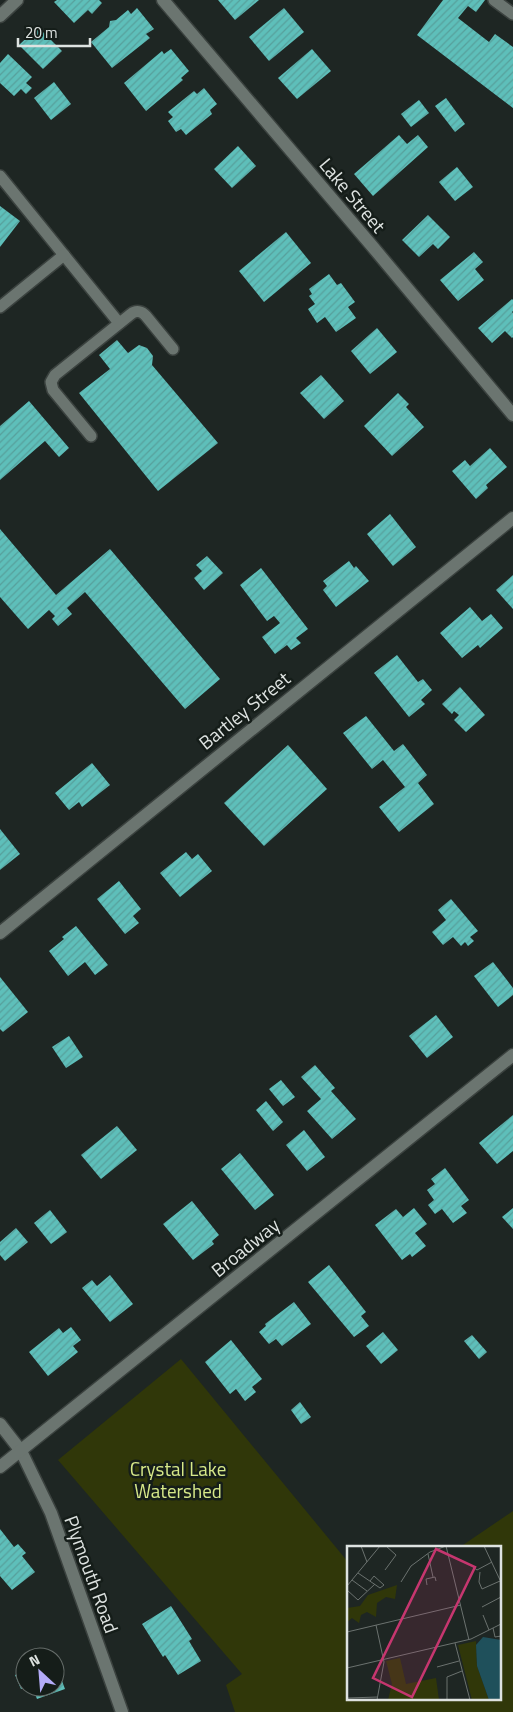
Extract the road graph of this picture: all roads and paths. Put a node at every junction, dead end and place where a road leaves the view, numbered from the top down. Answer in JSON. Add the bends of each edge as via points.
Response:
{"nodes":[{"id":1,"x":17,"y":0,"type":"edge"},
{"id":2,"x":163,"y":0,"type":"edge"},
{"id":3,"x":494,"y":0,"type":"edge"},
{"id":4,"x":513,"y":14,"type":"edge"},
{"id":5,"x":0,"y":16,"type":"edge"},
{"id":6,"x":0,"y":176,"type":"edge"},
{"id":7,"x":64,"y":255,"type":"junction"},
{"id":8,"x":0,"y":307,"type":"edge"},
{"id":9,"x":119,"y":323,"type":"junction"},
{"id":10,"x":173,"y":349,"type":"dead end"},
{"id":11,"x":513,"y":415,"type":"edge"},
{"id":12,"x":91,"y":436,"type":"dead end"},
{"id":13,"x":513,"y":518,"type":"edge"},
{"id":14,"x":0,"y":933,"type":"edge"},
{"id":15,"x":513,"y":1055,"type":"edge"},
{"id":16,"x":0,"y":1424,"type":"edge"},
{"id":17,"x":21,"y":1450,"type":"junction"},
{"id":18,"x":0,"y":1467,"type":"edge"},
{"id":19,"x":122,"y":1712,"type":"edge"}],
"edges":[{"from":1,"to":5,"type":"street"},
{"from":2,"to":11,"type":"street","name":"Lake Street"},
{"from":3,"to":4,"type":"lane"},
{"from":6,"to":7,"type":"lane"},
{"from":7,"to":8,"type":"lane"},
{"from":7,"to":9,"type":"lane"},
{"from":9,"to":10,"type":"lane","via":[[132,312],[143,313]]},
{"from":9,"to":12,"type":"lane","via":[[55,375],[51,382],[53,390]]},
{"from":13,"to":14,"type":"street","name":"Bartley Street"},
{"from":15,"to":17,"type":"street","name":"Broadway"},
{"from":16,"to":17,"type":"street","name":"Plymouth Road"},
{"from":17,"to":18,"type":"street","name":"Broadway"},
{"from":17,"to":19,"type":"street","name":"Plymouth Road","via":[[51,1513]]}]}
